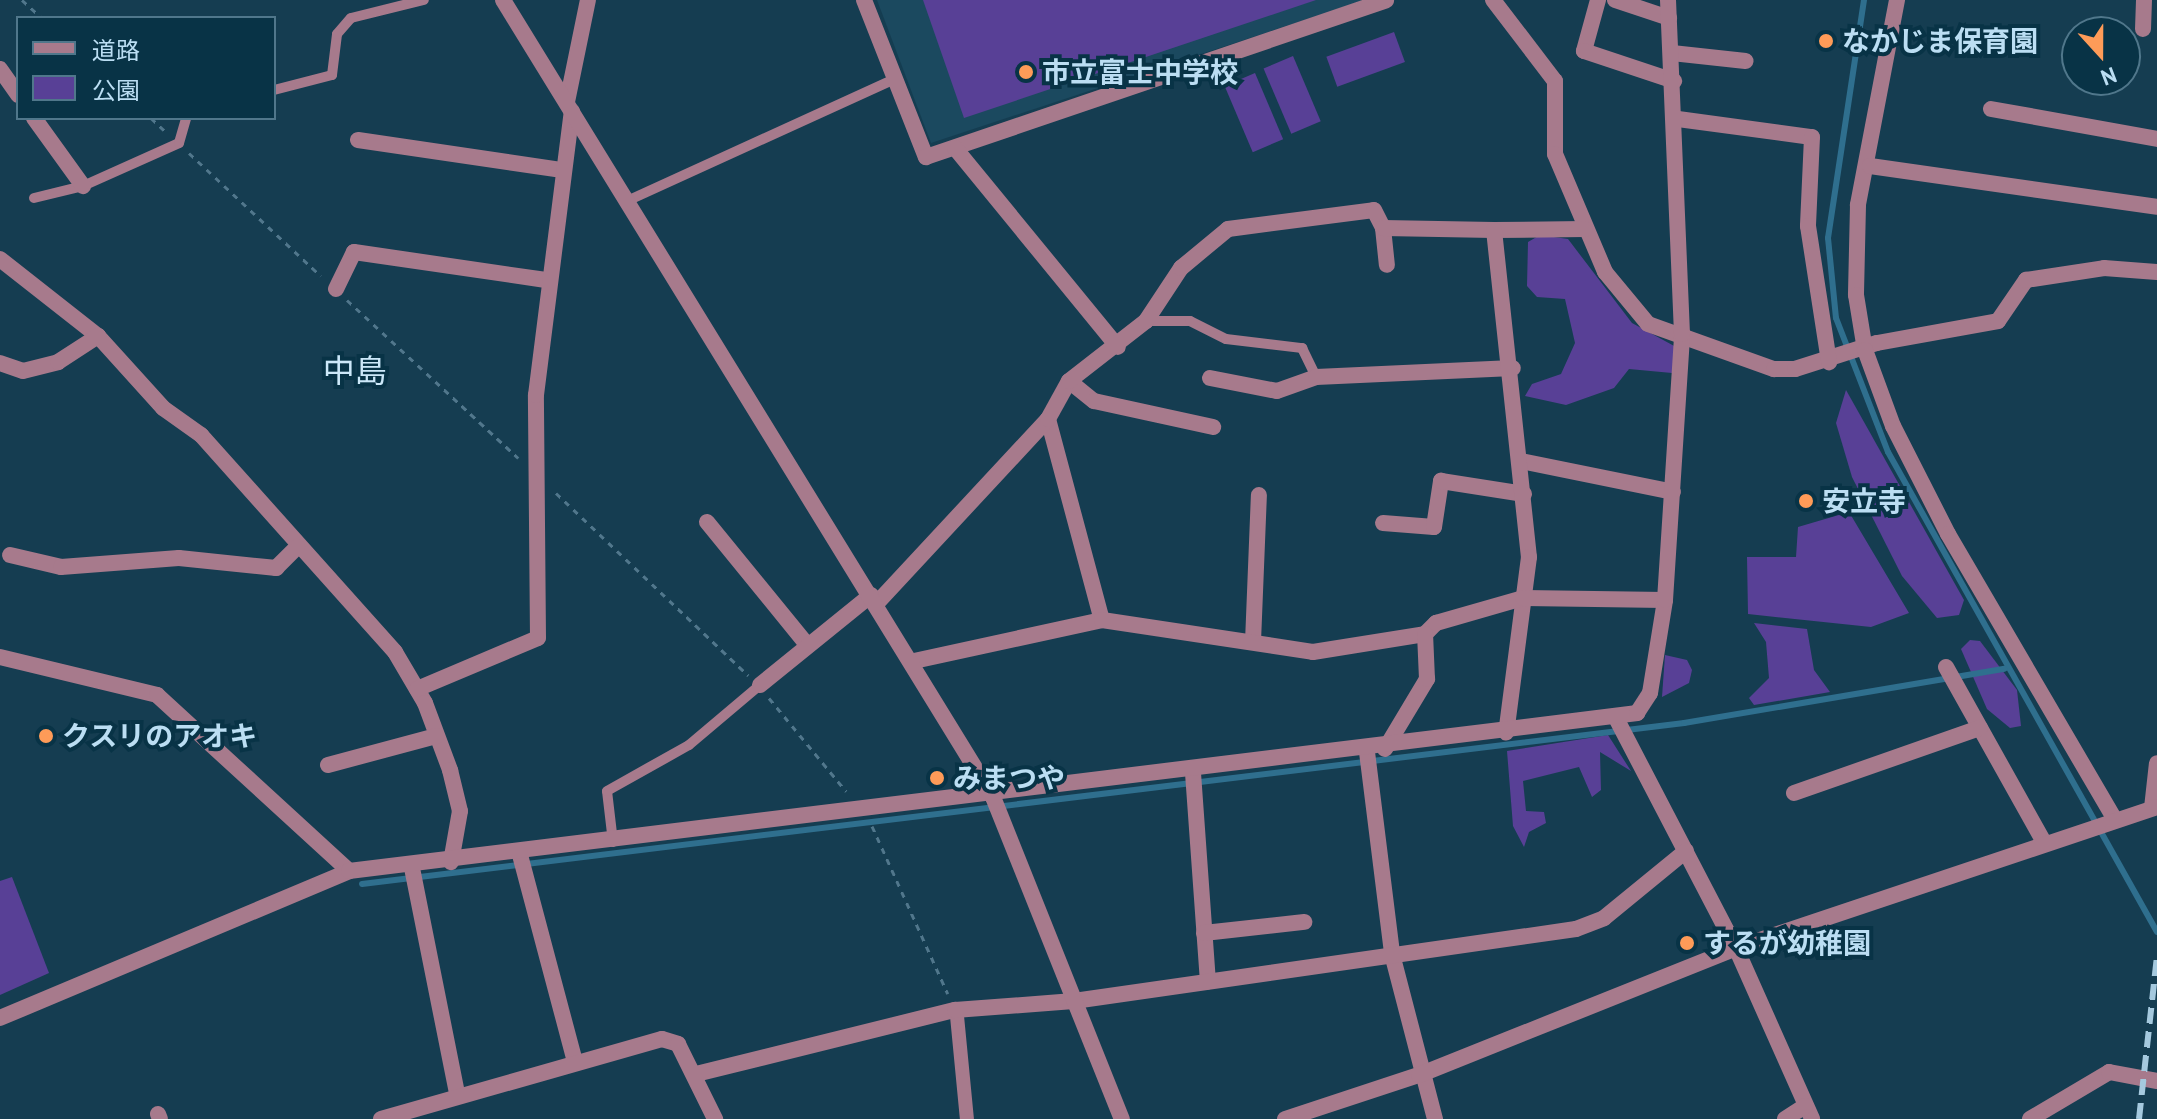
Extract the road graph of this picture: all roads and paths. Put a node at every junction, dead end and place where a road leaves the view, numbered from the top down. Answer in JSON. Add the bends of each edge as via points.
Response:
{"nodes":[{"id":1,"x":22,"y":0,"type":"edge"},
{"id":2,"x":424,"y":0,"type":"edge"},
{"id":3,"x":503,"y":0,"type":"edge"},
{"id":4,"x":588,"y":0,"type":"edge"},
{"id":5,"x":864,"y":0,"type":"edge"},
{"id":6,"x":1386,"y":0,"type":"edge"},
{"id":7,"x":1493,"y":0,"type":"edge"},
{"id":8,"x":1598,"y":0,"type":"edge"},
{"id":9,"x":1615,"y":0,"type":"edge"},
{"id":10,"x":1668,"y":0,"type":"edge"},
{"id":11,"x":1897,"y":0,"type":"edge"},
{"id":12,"x":2144,"y":0,"type":"edge"},
{"id":13,"x":40,"y":16,"type":"edge"},
{"id":14,"x":1669,"y":18,"type":"junction"},
{"id":15,"x":2143,"y":29,"type":"dead end"},
{"id":16,"x":1672,"y":53,"type":"junction"},
{"id":17,"x":1746,"y":61,"type":"dead end"},
{"id":18,"x":0,"y":71,"type":"edge"},
{"id":19,"x":893,"y":80,"type":"junction"},
{"id":20,"x":1674,"y":81,"type":"junction"},
{"id":21,"x":276,"y":89,"type":"edge"},
{"id":22,"x":16,"y":92,"type":"edge"},
{"id":23,"x":570,"y":107,"type":"junction"},
{"id":24,"x":1991,"y":109,"type":"dead end"},
{"id":25,"x":1678,"y":119,"type":"junction"},
{"id":26,"x":35,"y":120,"type":"edge"},
{"id":27,"x":153,"y":120,"type":"edge"},
{"id":28,"x":185,"y":120,"type":"edge"},
{"id":29,"x":2157,"y":139,"type":"edge"},
{"id":30,"x":358,"y":140,"type":"dead end"},
{"id":31,"x":179,"y":143,"type":"junction"},
{"id":32,"x":955,"y":148,"type":"junction"},
{"id":33,"x":1870,"y":166,"type":"junction"},
{"id":34,"x":561,"y":170,"type":"junction"},
{"id":35,"x":83,"y":186,"type":"junction"},
{"id":36,"x":34,"y":198,"type":"dead end"},
{"id":37,"x":627,"y":201,"type":"junction"},
{"id":38,"x":2157,"y":207,"type":"edge"},
{"id":39,"x":1383,"y":228,"type":"junction"},
{"id":40,"x":1585,"y":229,"type":"junction"},
{"id":41,"x":1494,"y":230,"type":"junction"},
{"id":42,"x":0,"y":259,"type":"edge"},
{"id":43,"x":1387,"y":265,"type":"dead end"},
{"id":44,"x":2157,"y":272,"type":"edge"},
{"id":45,"x":546,"y":280,"type":"junction"},
{"id":46,"x":336,"y":289,"type":"junction"},
{"id":47,"x":1146,"y":321,"type":"junction"},
{"id":48,"x":1682,"y":334,"type":"junction"},
{"id":49,"x":98,"y":336,"type":"junction"},
{"id":50,"x":1118,"y":347,"type":"junction"},
{"id":51,"x":1865,"y":350,"type":"junction"},
{"id":52,"x":1829,"y":362,"type":"junction"},
{"id":53,"x":0,"y":363,"type":"edge"},
{"id":54,"x":1513,"y":368,"type":"junction"},
{"id":55,"x":1316,"y":377,"type":"junction"},
{"id":56,"x":1210,"y":378,"type":"dead end"},
{"id":57,"x":1069,"y":381,"type":"junction"},
{"id":58,"x":1048,"y":419,"type":"junction"},
{"id":59,"x":1213,"y":427,"type":"dead end"},
{"id":60,"x":1521,"y":461,"type":"junction"},
{"id":61,"x":535,"y":474,"type":"junction"},
{"id":62,"x":1673,"y":492,"type":"junction"},
{"id":63,"x":1524,"y":494,"type":"junction"},
{"id":64,"x":1259,"y":495,"type":"dead end"},
{"id":65,"x":707,"y":522,"type":"dead end"},
{"id":66,"x":1383,"y":523,"type":"dead end"},
{"id":67,"x":297,"y":547,"type":"junction"},
{"id":68,"x":10,"y":555,"type":"dead end"},
{"id":69,"x":1523,"y":598,"type":"junction"},
{"id":70,"x":874,"y":599,"type":"junction"},
{"id":71,"x":1665,"y":600,"type":"junction"},
{"id":72,"x":1102,"y":620,"type":"junction"},
{"id":73,"x":1425,"y":634,"type":"junction"},
{"id":74,"x":805,"y":642,"type":"junction"},
{"id":75,"x":1253,"y":642,"type":"junction"},
{"id":76,"x":0,"y":657,"type":"edge"},
{"id":77,"x":914,"y":661,"type":"junction"},
{"id":78,"x":1946,"y":667,"type":"dead end"},
{"id":79,"x":760,"y":685,"type":"junction"},
{"id":80,"x":417,"y":689,"type":"junction"},
{"id":81,"x":1615,"y":716,"type":"junction"},
{"id":82,"x":1980,"y":728,"type":"junction"},
{"id":83,"x":1506,"y":733,"type":"junction"},
{"id":84,"x":436,"y":736,"type":"junction"},
{"id":85,"x":1385,"y":749,"type":"junction"},
{"id":86,"x":1367,"y":752,"type":"junction"},
{"id":87,"x":2157,"y":763,"type":"edge"},
{"id":88,"x":328,"y":765,"type":"dead end"},
{"id":89,"x":1193,"y":773,"type":"junction"},
{"id":90,"x":848,"y":793,"type":"dead end"},
{"id":91,"x":1794,"y":793,"type":"dead end"},
{"id":92,"x":993,"y":797,"type":"junction"},
{"id":93,"x":2154,"y":807,"type":"edge"},
{"id":94,"x":2114,"y":818,"type":"junction"},
{"id":95,"x":873,"y":827,"type":"dead end"},
{"id":96,"x":2051,"y":839,"type":"junction"},
{"id":97,"x":613,"y":842,"type":"junction"},
{"id":98,"x":1686,"y":851,"type":"junction"},
{"id":99,"x":520,"y":855,"type":"junction"},
{"id":100,"x":451,"y":862,"type":"junction"},
{"id":101,"x":412,"y":868,"type":"junction"},
{"id":102,"x":349,"y":871,"type":"junction"},
{"id":103,"x":1304,"y":922,"type":"dead end"},
{"id":104,"x":1204,"y":933,"type":"junction"},
{"id":105,"x":1736,"y":948,"type":"junction"},
{"id":106,"x":1392,"y":954,"type":"junction"},
{"id":107,"x":1208,"y":981,"type":"junction"},
{"id":108,"x":1074,"y":1001,"type":"junction"},
{"id":109,"x":955,"y":1011,"type":"joint"},
{"id":110,"x":0,"y":1018,"type":"edge"},
{"id":111,"x":575,"y":1061,"type":"junction"},
{"id":112,"x":696,"y":1074,"type":"junction"},
{"id":113,"x":1419,"y":1075,"type":"junction"},
{"id":114,"x":2157,"y":1081,"type":"edge"},
{"id":115,"x":457,"y":1094,"type":"junction"},
{"id":116,"x":1809,"y":1112,"type":"edge"},
{"id":117,"x":2052,"y":1113,"type":"edge"},
{"id":118,"x":381,"y":1119,"type":"edge"},
{"id":119,"x":715,"y":1119,"type":"edge"},
{"id":120,"x":967,"y":1119,"type":"edge"},
{"id":121,"x":1122,"y":1119,"type":"edge"},
{"id":122,"x":1285,"y":1119,"type":"edge"},
{"id":123,"x":1435,"y":1119,"type":"edge"},
{"id":124,"x":1785,"y":1119,"type":"edge"},
{"id":125,"x":2030,"y":1119,"type":"edge"}],
"edges":[{"from":1,"to":13,"type":"path"},
{"from":2,"to":21,"type":"lane","via":[[351,18],[337,34],[332,75]]},
{"from":3,"to":23,"type":"street"},
{"from":4,"to":23,"type":"street"},
{"from":5,"to":19,"type":"street"},
{"from":6,"to":32,"type":"street"},
{"from":7,"to":40,"type":"street","via":[[1555,81],[1555,154]]},
{"from":8,"to":20,"type":"street","via":[[1584,51]]},
{"from":9,"to":14,"type":"street"},
{"from":10,"to":14,"type":"street"},
{"from":11,"to":33,"type":"street"},
{"from":12,"to":15,"type":"street"},
{"from":14,"to":16,"type":"street"},
{"from":16,"to":17,"type":"street"},
{"from":16,"to":20,"type":"street"},
{"from":18,"to":22,"type":"street"},
{"from":19,"to":32,"type":"street","via":[[926,157]]},
{"from":19,"to":37,"type":"lane"},
{"from":20,"to":25,"type":"street"},
{"from":23,"to":34,"type":"street"},
{"from":23,"to":37,"type":"street"},
{"from":24,"to":29,"type":"street"},
{"from":25,"to":48,"type":"street"},
{"from":25,"to":52,"type":"street","via":[[1812,137],[1808,226]]},
{"from":26,"to":35,"type":"street"},
{"from":27,"to":31,"type":"path"},
{"from":28,"to":31,"type":"lane"},
{"from":30,"to":34,"type":"street"},
{"from":31,"to":35,"type":"lane"},
{"from":31,"to":46,"type":"path"},
{"from":32,"to":50,"type":"street"},
{"from":33,"to":38,"type":"street"},
{"from":33,"to":51,"type":"street","via":[[1856,244]]},
{"from":34,"to":45,"type":"street"},
{"from":35,"to":36,"type":"lane"},
{"from":37,"to":70,"type":"street"},
{"from":39,"to":41,"type":"street"},
{"from":39,"to":43,"type":"street"},
{"from":39,"to":47,"type":"street","via":[[1374,210],[1228,229],[1181,268]]},
{"from":40,"to":41,"type":"street"},
{"from":40,"to":48,"type":"street","via":[[1632,312]]},
{"from":41,"to":54,"type":"street"},
{"from":42,"to":49,"type":"street"},
{"from":44,"to":51,"type":"street","via":[[2104,268],[2026,280],[1998,321]]},
{"from":45,"to":46,"type":"street","via":[[354,252]]},
{"from":45,"to":61,"type":"street"},
{"from":46,"to":61,"type":"path"},
{"from":47,"to":50,"type":"street"},
{"from":47,"to":55,"type":"lane","via":[[1190,321],[1226,339],[1302,348]]},
{"from":48,"to":52,"type":"street","via":[[1774,369]]},
{"from":48,"to":62,"type":"street"},
{"from":49,"to":53,"type":"street","via":[[46,365],[23,371]]},
{"from":49,"to":67,"type":"street","via":[[163,408],[201,435]]},
{"from":50,"to":57,"type":"street"},
{"from":51,"to":52,"type":"street"},
{"from":51,"to":94,"type":"street","via":[[1893,426],[1948,534]]},
{"from":54,"to":55,"type":"street"},
{"from":54,"to":60,"type":"street"},
{"from":55,"to":56,"type":"street","via":[[1277,391]]},
{"from":57,"to":58,"type":"street"},
{"from":57,"to":59,"type":"street","via":[[1094,401]]},
{"from":58,"to":70,"type":"street"},
{"from":58,"to":72,"type":"street"},
{"from":60,"to":62,"type":"street"},
{"from":60,"to":63,"type":"street"},
{"from":61,"to":79,"type":"path"},
{"from":61,"to":80,"type":"street","via":[[538,638]]},
{"from":62,"to":71,"type":"street"},
{"from":63,"to":66,"type":"street","via":[[1441,481],[1434,527]]},
{"from":63,"to":69,"type":"street","via":[[1529,557]]},
{"from":64,"to":75,"type":"street"},
{"from":65,"to":74,"type":"street"},
{"from":67,"to":68,"type":"street","via":[[276,568],[179,558],[61,567]]},
{"from":67,"to":80,"type":"street","via":[[369,620]]},
{"from":69,"to":71,"type":"street"},
{"from":69,"to":73,"type":"street","via":[[1436,623]]},
{"from":69,"to":83,"type":"street"},
{"from":70,"to":74,"type":"street"},
{"from":70,"to":77,"type":"street"},
{"from":71,"to":81,"type":"street","via":[[1650,693],[1637,713]]},
{"from":72,"to":75,"type":"street"},
{"from":72,"to":77,"type":"street"},
{"from":73,"to":75,"type":"street","via":[[1313,652]]},
{"from":73,"to":85,"type":"street","via":[[1427,679]]},
{"from":74,"to":79,"type":"street"},
{"from":76,"to":102,"type":"street","via":[[157,695]]},
{"from":77,"to":92,"type":"street"},
{"from":78,"to":82,"type":"street"},
{"from":79,"to":90,"type":"path"},
{"from":79,"to":97,"type":"lane","via":[[689,745],[607,791]]},
{"from":80,"to":84,"type":"street"},
{"from":81,"to":83,"type":"street"},
{"from":81,"to":98,"type":"street"},
{"from":82,"to":91,"type":"street"},
{"from":82,"to":96,"type":"street"},
{"from":83,"to":85,"type":"street"},
{"from":84,"to":88,"type":"street"},
{"from":84,"to":100,"type":"street","via":[[460,811]]},
{"from":85,"to":86,"type":"street"},
{"from":86,"to":89,"type":"street"},
{"from":86,"to":106,"type":"street"},
{"from":87,"to":93,"type":"street"},
{"from":89,"to":92,"type":"street"},
{"from":89,"to":104,"type":"street"},
{"from":92,"to":97,"type":"street"},
{"from":92,"to":108,"type":"street"},
{"from":93,"to":94,"type":"street"},
{"from":94,"to":96,"type":"street"},
{"from":95,"to":109,"type":"path"},
{"from":96,"to":105,"type":"street"},
{"from":97,"to":99,"type":"street"},
{"from":98,"to":105,"type":"street"},
{"from":98,"to":106,"type":"street","via":[[1604,918],[1576,929]]},
{"from":99,"to":100,"type":"street"},
{"from":99,"to":111,"type":"street"},
{"from":100,"to":101,"type":"street"},
{"from":101,"to":102,"type":"street"},
{"from":101,"to":115,"type":"street"},
{"from":102,"to":110,"type":"street"},
{"from":103,"to":104,"type":"street"},
{"from":104,"to":107,"type":"street"},
{"from":105,"to":113,"type":"street"},
{"from":105,"to":116,"type":"street"},
{"from":106,"to":107,"type":"street"},
{"from":106,"to":113,"type":"street"},
{"from":107,"to":108,"type":"street"},
{"from":108,"to":112,"type":"street","via":[[955,1010]]},
{"from":108,"to":121,"type":"street"},
{"from":109,"to":120,"type":"street"},
{"from":111,"to":112,"type":"street","via":[[662,1039],[678,1044]]},
{"from":111,"to":115,"type":"street"},
{"from":112,"to":119,"type":"street"},
{"from":113,"to":122,"type":"street"},
{"from":113,"to":123,"type":"street"},
{"from":114,"to":117,"type":"street","via":[[2109,1072]]},
{"from":115,"to":118,"type":"street"},
{"from":116,"to":124,"type":"street"},
{"from":117,"to":125,"type":"street"}]}
